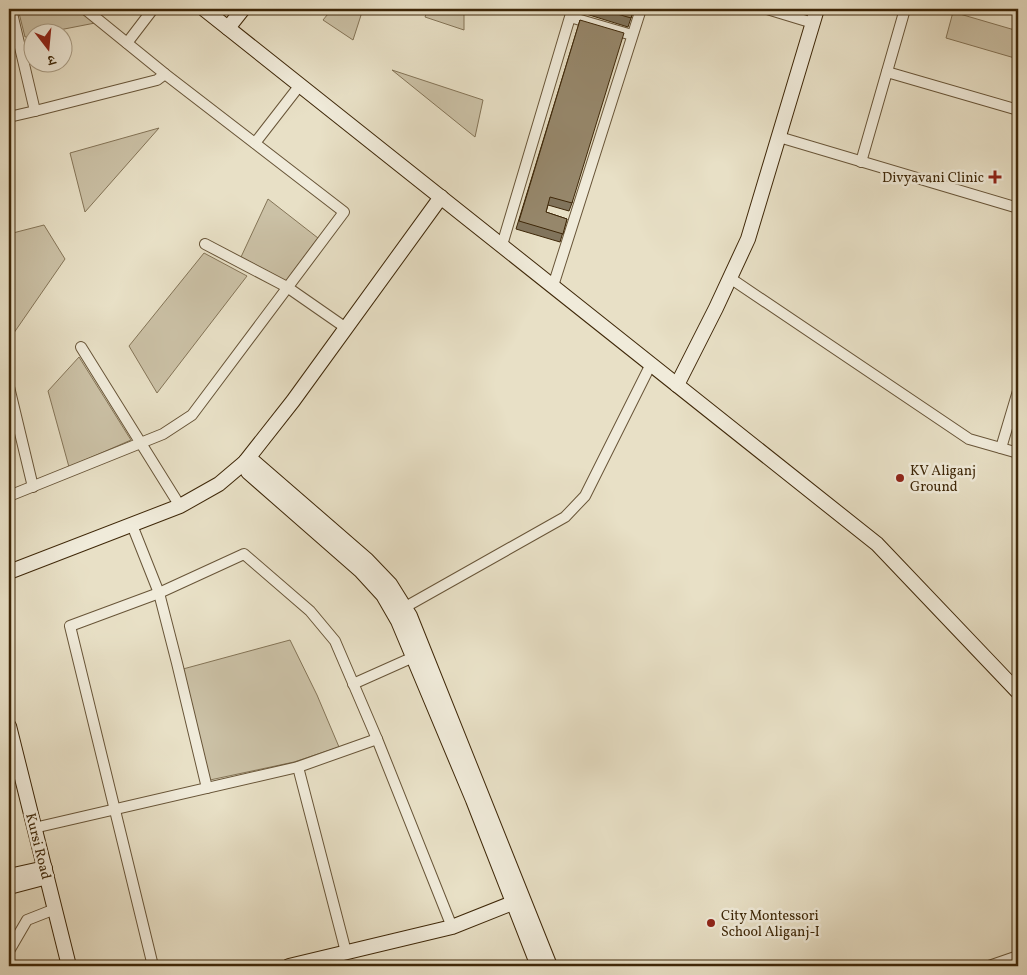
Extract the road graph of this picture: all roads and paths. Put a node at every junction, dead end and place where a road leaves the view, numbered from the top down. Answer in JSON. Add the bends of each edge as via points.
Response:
{"nodes":[{"id":1,"x":11,"y":9,"type":"edge"},
{"id":2,"x":85,"y":9,"type":"edge"},
{"id":3,"x":153,"y":9,"type":"edge"},
{"id":4,"x":204,"y":9,"type":"edge"},
{"id":5,"x":243,"y":9,"type":"edge"},
{"id":6,"x":641,"y":9,"type":"edge"},
{"id":7,"x":767,"y":9,"type":"edge"},
{"id":8,"x":817,"y":9,"type":"edge"},
{"id":9,"x":904,"y":9,"type":"edge"},
{"id":10,"x":813,"y":23,"type":"junction"},
{"id":11,"x":228,"y":28,"type":"junction"},
{"id":12,"x":632,"y":35,"type":"junction"},
{"id":13,"x":127,"y":43,"type":"junction"},
{"id":14,"x":887,"y":72,"type":"junction"},
{"id":15,"x":165,"y":74,"type":"junction"},
{"id":16,"x":300,"y":85,"type":"junction"},
{"id":17,"x":1018,"y":110,"type":"edge"},
{"id":18,"x":35,"y":111,"type":"junction"},
{"id":19,"x":9,"y":117,"type":"edge"},
{"id":20,"x":778,"y":137,"type":"junction"},
{"id":21,"x":255,"y":143,"type":"junction"},
{"id":22,"x":861,"y":162,"type":"junction"},
{"id":23,"x":441,"y":197,"type":"junction"},
{"id":24,"x":1018,"y":208,"type":"edge"},
{"id":25,"x":205,"y":244,"type":"dead end"},
{"id":26,"x":502,"y":245,"type":"junction"},
{"id":27,"x":730,"y":278,"type":"junction"},
{"id":28,"x":554,"y":286,"type":"junction"},
{"id":29,"x":287,"y":287,"type":"junction"},
{"id":30,"x":346,"y":328,"type":"junction"},
{"id":31,"x":81,"y":346,"type":"dead end"},
{"id":32,"x":651,"y":364,"type":"junction"},
{"id":33,"x":677,"y":385,"type":"junction"},
{"id":34,"x":9,"y":387,"type":"edge"},
{"id":35,"x":1018,"y":391,"type":"edge"},
{"id":36,"x":141,"y":443,"type":"junction"},
{"id":37,"x":1001,"y":448,"type":"junction"},
{"id":38,"x":1018,"y":453,"type":"edge"},
{"id":39,"x":245,"y":462,"type":"junction"},
{"id":40,"x":33,"y":487,"type":"junction"},
{"id":41,"x":9,"y":496,"type":"edge"},
{"id":42,"x":180,"y":506,"type":"junction"},
{"id":43,"x":132,"y":525,"type":"junction"},
{"id":44,"x":9,"y":572,"type":"edge"},
{"id":45,"x":158,"y":593,"type":"junction"},
{"id":46,"x":399,"y":610,"type":"junction"},
{"id":47,"x":419,"y":655,"type":"junction"},
{"id":48,"x":353,"y":684,"type":"junction"},
{"id":49,"x":1018,"y":692,"type":"edge"},
{"id":50,"x":9,"y":726,"type":"edge"},
{"id":51,"x":377,"y":739,"type":"junction"},
{"id":52,"x":298,"y":768,"type":"junction"},
{"id":53,"x":207,"y":788,"type":"junction"},
{"id":54,"x":115,"y":810,"type":"junction"},
{"id":55,"x":34,"y":828,"type":"junction"},
{"id":56,"x":46,"y":873,"type":"junction"},
{"id":57,"x":9,"y":876,"type":"edge"},
{"id":58,"x":9,"y":887,"type":"edge"},
{"id":59,"x":518,"y":901,"type":"junction"},
{"id":60,"x":55,"y":909,"type":"junction"},
{"id":61,"x":452,"y":926,"type":"junction"},
{"id":62,"x":9,"y":951,"type":"edge"},
{"id":63,"x":346,"y":952,"type":"junction"},
{"id":64,"x":1018,"y":956,"type":"edge"},
{"id":65,"x":69,"y":966,"type":"edge"},
{"id":66,"x":154,"y":966,"type":"edge"},
{"id":67,"x":289,"y":966,"type":"edge"},
{"id":68,"x":538,"y":966,"type":"edge"},
{"id":69,"x":550,"y":966,"type":"edge"},
{"id":70,"x":989,"y":966,"type":"edge"}],
"edges":[{"from":1,"to":18,"type":"street"},
{"from":2,"to":13,"type":"street"},
{"from":3,"to":13,"type":"street"},
{"from":4,"to":11,"type":"street"},
{"from":5,"to":11,"type":"street"},
{"from":6,"to":12,"type":"street"},
{"from":7,"to":10,"type":"street"},
{"from":8,"to":10,"type":"street"},
{"from":9,"to":14,"type":"street"},
{"from":10,"to":20,"type":"street"},
{"from":11,"to":16,"type":"street"},
{"from":12,"to":26,"type":"street","via":[[570,17]]},
{"from":12,"to":28,"type":"street"},
{"from":13,"to":15,"type":"street"},
{"from":14,"to":17,"type":"street"},
{"from":14,"to":22,"type":"street"},
{"from":15,"to":18,"type":"street","via":[[157,80]]},
{"from":15,"to":21,"type":"street"},
{"from":16,"to":21,"type":"street"},
{"from":16,"to":23,"type":"street"},
{"from":18,"to":19,"type":"street"},
{"from":20,"to":22,"type":"street"},
{"from":20,"to":27,"type":"street","via":[[748,239]]},
{"from":21,"to":29,"type":"street","via":[[344,212]]},
{"from":22,"to":24,"type":"street"},
{"from":23,"to":26,"type":"street"},
{"from":23,"to":30,"type":"street"},
{"from":25,"to":29,"type":"street"},
{"from":26,"to":28,"type":"street"},
{"from":27,"to":33,"type":"street"},
{"from":27,"to":37,"type":"street","via":[[969,439]]},
{"from":28,"to":32,"type":"street"},
{"from":29,"to":30,"type":"street"},
{"from":29,"to":36,"type":"street","via":[[192,415],[163,434]]},
{"from":30,"to":39,"type":"street"},
{"from":31,"to":36,"type":"street"},
{"from":32,"to":33,"type":"street"},
{"from":32,"to":46,"type":"street","via":[[585,496],[565,517]]},
{"from":33,"to":49,"type":"street","via":[[877,544]]},
{"from":34,"to":40,"type":"street"},
{"from":35,"to":37,"type":"street"},
{"from":36,"to":40,"type":"street"},
{"from":36,"to":42,"type":"street"},
{"from":37,"to":38,"type":"street"},
{"from":39,"to":42,"type":"street","via":[[219,484]]},
{"from":39,"to":46,"type":"street","via":[[254,462],[367,560],[390,584]]},
{"from":40,"to":41,"type":"street"},
{"from":42,"to":43,"type":"street"},
{"from":43,"to":44,"type":"street"},
{"from":43,"to":45,"type":"street"},
{"from":45,"to":48,"type":"street","via":[[244,554],[310,611],[335,642]]},
{"from":45,"to":53,"type":"street"},
{"from":45,"to":54,"type":"street","via":[[70,626]]},
{"from":46,"to":47,"type":"street","via":[[410,616]]},
{"from":47,"to":48,"type":"street"},
{"from":47,"to":59,"type":"street"},
{"from":48,"to":51,"type":"street"},
{"from":50,"to":55,"type":"street","name":"Kursi Road"},
{"from":51,"to":52,"type":"street"},
{"from":51,"to":61,"type":"street"},
{"from":52,"to":53,"type":"street"},
{"from":52,"to":63,"type":"street"},
{"from":53,"to":54,"type":"street"},
{"from":54,"to":55,"type":"street"},
{"from":54,"to":66,"type":"street"},
{"from":55,"to":56,"type":"street","name":"Kursi Road"},
{"from":56,"to":57,"type":"street"},
{"from":56,"to":58,"type":"street"},
{"from":56,"to":60,"type":"street","name":"Kursi Road"},
{"from":59,"to":61,"type":"street"},
{"from":59,"to":68,"type":"street"},
{"from":59,"to":69,"type":"street"},
{"from":60,"to":62,"type":"street","via":[[27,920]]},
{"from":60,"to":65,"type":"street","name":"Kursi Road"},
{"from":61,"to":63,"type":"street"},
{"from":63,"to":67,"type":"street"},
{"from":64,"to":70,"type":"street"}]}
